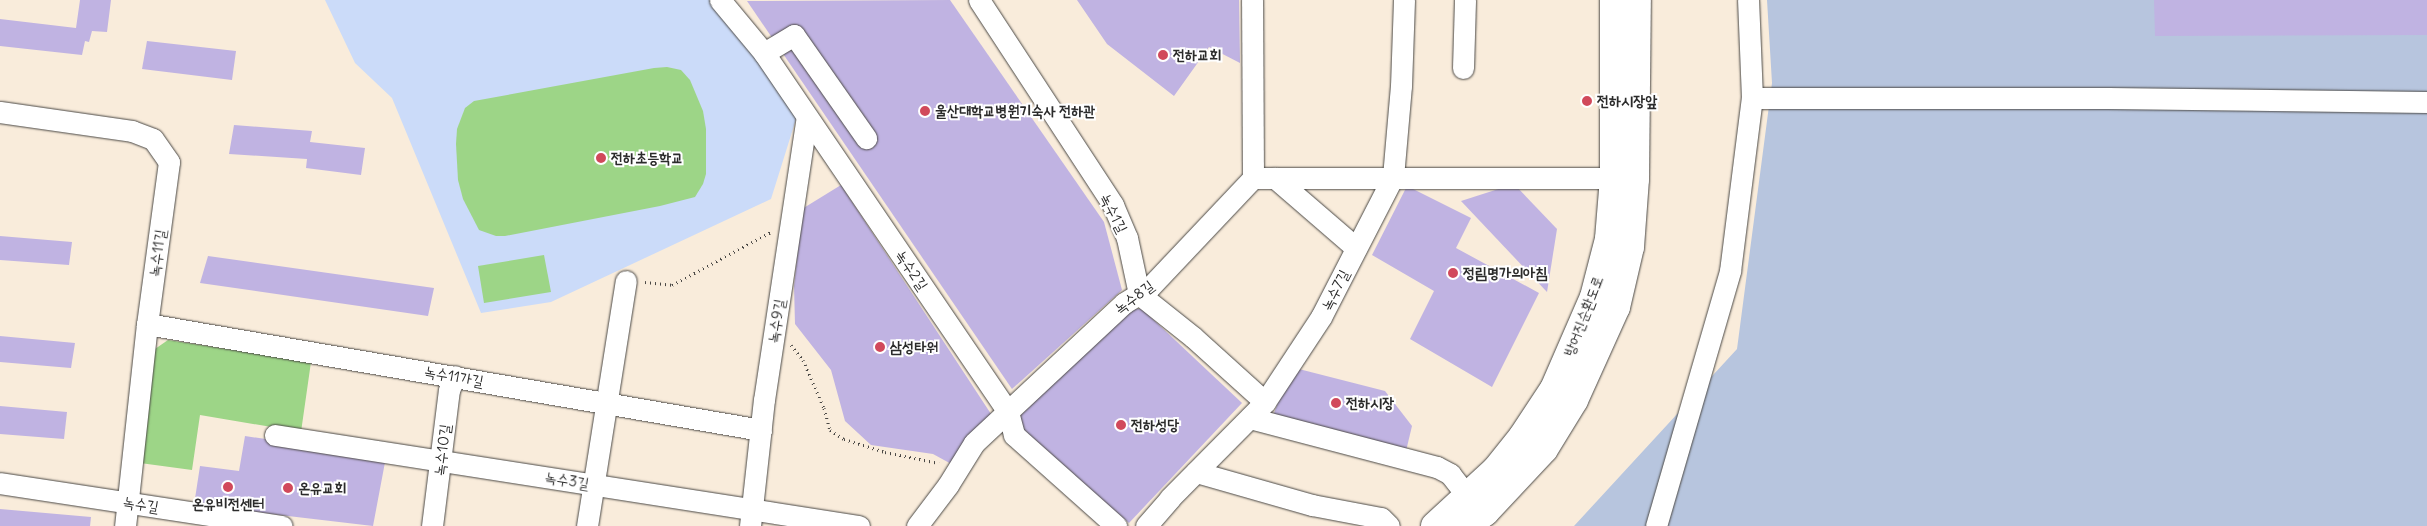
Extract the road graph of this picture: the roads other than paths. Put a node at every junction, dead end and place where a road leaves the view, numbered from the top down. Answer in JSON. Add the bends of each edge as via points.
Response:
{"nodes":[{"id":1,"x":720,"y":0,"type":"edge"},
{"id":2,"x":979,"y":0,"type":"edge"},
{"id":3,"x":1252,"y":0,"type":"edge"},
{"id":4,"x":1404,"y":0,"type":"edge"},
{"id":5,"x":1465,"y":0,"type":"edge"},
{"id":6,"x":1614,"y":0,"type":"edge"},
{"id":7,"x":1637,"y":0,"type":"edge"},
{"id":8,"x":1748,"y":0,"type":"edge"},
{"id":9,"x":764,"y":53,"type":"junction"},
{"id":10,"x":1463,"y":68,"type":"dead end"},
{"id":11,"x":1752,"y":98,"type":"junction"},
{"id":12,"x":2427,"y":102,"type":"edge"},
{"id":13,"x":0,"y":112,"type":"edge"},
{"id":14,"x":807,"y":117,"type":"junction"},
{"id":15,"x":866,"y":138,"type":"dead end"},
{"id":16,"x":1392,"y":177,"type":"junction"},
{"id":17,"x":1253,"y":178,"type":"junction"},
{"id":18,"x":1275,"y":178,"type":"junction"},
{"id":19,"x":1614,"y":178,"type":"junction"},
{"id":20,"x":1356,"y":248,"type":"junction"},
{"id":21,"x":626,"y":281,"type":"road end"},
{"id":22,"x":1139,"y":294,"type":"junction"},
{"id":23,"x":147,"y":324,"type":"junction"},
{"id":24,"x":455,"y":376,"type":"junction"},
{"id":25,"x":1265,"y":402,"type":"junction"},
{"id":26,"x":606,"y":403,"type":"junction"},
{"id":27,"x":1008,"y":412,"type":"junction"},
{"id":28,"x":1250,"y":418,"type":"junction"},
{"id":29,"x":761,"y":430,"type":"junction"},
{"id":30,"x":275,"y":435,"type":"dead end"},
{"id":31,"x":441,"y":461,"type":"junction"},
{"id":32,"x":1196,"y":472,"type":"junction"},
{"id":33,"x":0,"y":483,"type":"edge"},
{"id":34,"x":593,"y":485,"type":"junction"},
{"id":35,"x":1468,"y":497,"type":"junction"},
{"id":36,"x":127,"y":502,"type":"junction"},
{"id":37,"x":751,"y":518,"type":"edge"},
{"id":38,"x":125,"y":526,"type":"edge"},
{"id":39,"x":282,"y":526,"type":"edge"},
{"id":40,"x":432,"y":526,"type":"edge"},
{"id":41,"x":587,"y":526,"type":"edge"},
{"id":42,"x":859,"y":526,"type":"edge"},
{"id":43,"x":917,"y":526,"type":"edge"},
{"id":44,"x":1116,"y":526,"type":"edge"},
{"id":45,"x":1146,"y":526,"type":"edge"},
{"id":46,"x":1389,"y":526,"type":"edge"},
{"id":47,"x":1435,"y":526,"type":"edge"},
{"id":48,"x":1467,"y":526,"type":"edge"},
{"id":49,"x":1656,"y":526,"type":"edge"}],
"edges":[{"from":1,"to":9,"type":"street","name":"녹수2길"},
{"from":2,"to":22,"type":"street","name":"녹수1길","via":[[1113,205],[1128,238]]},
{"from":3,"to":17,"type":"street"},
{"from":4,"to":16,"type":"street","name":"녹수7길"},
{"from":5,"to":10,"type":"street"},
{"from":6,"to":19,"type":"main road","name":"방어진순환도로"},
{"from":7,"to":48,"type":"main road","name":"방어진순환도로","via":[[1635,188],[1630,247],[1616,307],[1574,400],[1544,449]]},
{"from":8,"to":11,"type":"street"},
{"from":9,"to":14,"type":"street","name":"녹수2길"},
{"from":9,"to":15,"type":"street","via":[[794,35]]},
{"from":11,"to":12,"type":"street"},
{"from":11,"to":49,"type":"street","via":[[1730,271]]},
{"from":13,"to":23,"type":"street","name":"녹수11길","via":[[132,131],[153,139],[169,162]]},
{"from":14,"to":27,"type":"street","name":"녹수2길"},
{"from":14,"to":29,"type":"street","name":"녹수9길"},
{"from":16,"to":18,"type":"street"},
{"from":16,"to":19,"type":"street"},
{"from":16,"to":20,"type":"street","name":"녹수7길"},
{"from":17,"to":18,"type":"street"},
{"from":17,"to":22,"type":"street","name":"녹수8길","via":[[1149,288]]},
{"from":18,"to":20,"type":"street"},
{"from":19,"to":35,"type":"main road","name":"방어진순환도로","via":[[1609,239],[1594,297],[1554,389],[1523,436]]},
{"from":20,"to":25,"type":"street","name":"녹수7길","via":[[1321,316]]},
{"from":21,"to":26,"type":"street"},
{"from":22,"to":25,"type":"street"},
{"from":22,"to":27,"type":"street","name":"녹수8길","via":[[1124,303]]},
{"from":23,"to":24,"type":"street","name":"녹수11가길"},
{"from":23,"to":36,"type":"street","name":"녹수11길"},
{"from":24,"to":26,"type":"street","name":"녹수11가길"},
{"from":24,"to":31,"type":"street","name":"녹수10길","via":[[449,390]]},
{"from":25,"to":28,"type":"street","name":"녹수7길"},
{"from":26,"to":29,"type":"street","name":"녹수11가길"},
{"from":26,"to":34,"type":"street"},
{"from":27,"to":43,"type":"street","name":"녹수8길","via":[[974,442]]},
{"from":27,"to":44,"type":"street","name":"녹수2길","via":[[1014,435]]},
{"from":28,"to":32,"type":"street","name":"녹수7길"},
{"from":28,"to":35,"type":"street","via":[[1437,467],[1450,474]]},
{"from":29,"to":37,"type":"street","name":"녹수9길"},
{"from":30,"to":31,"type":"street","name":"녹수3길"},
{"from":31,"to":34,"type":"street","name":"녹수3길"},
{"from":31,"to":40,"type":"street","name":"녹수10길"},
{"from":32,"to":45,"type":"street","name":"녹수7길"},
{"from":32,"to":46,"type":"street","via":[[1312,504],[1382,518]]},
{"from":33,"to":36,"type":"street","name":"녹수길"},
{"from":34,"to":37,"type":"street","name":"녹수3길"},
{"from":34,"to":41,"type":"street"},
{"from":35,"to":47,"type":"main road","name":"방어진순환도로"},
{"from":36,"to":38,"type":"street","name":"녹수11길"},
{"from":36,"to":39,"type":"street","name":"녹수길"},
{"from":37,"to":42,"type":"street","name":"녹수3길"}]}
